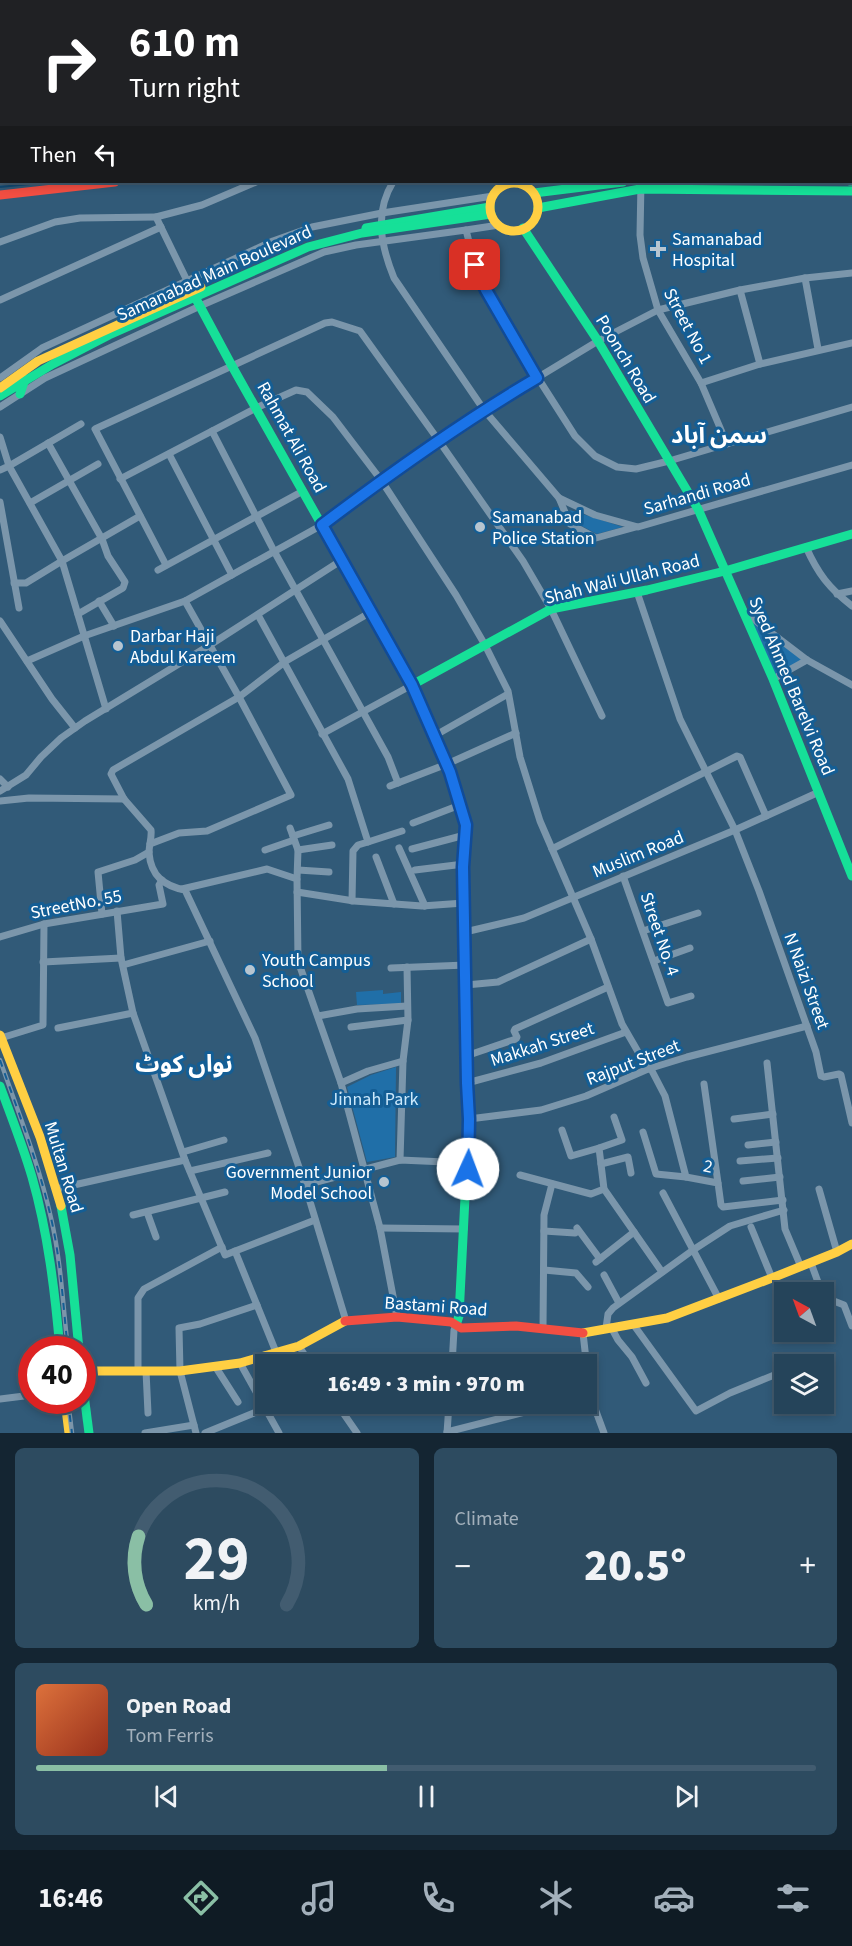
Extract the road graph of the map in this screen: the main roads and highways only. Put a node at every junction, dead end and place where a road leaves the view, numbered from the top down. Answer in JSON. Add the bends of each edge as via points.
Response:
{"nodes":[{"id":1,"x":100,"y":183,"type":"edge"},
{"id":2,"x":504,"y":183,"type":"edge"},
{"id":3,"x":616,"y":183,"type":"edge"},
{"id":4,"x":70,"y":185,"type":"edge"},
{"id":5,"x":641,"y":185,"type":"edge"},
{"id":6,"x":852,"y":191,"type":"edge"},
{"id":7,"x":534,"y":194,"type":"junction"},
{"id":8,"x":0,"y":195,"type":"edge"},
{"id":9,"x":538,"y":208,"type":"junction"},
{"id":10,"x":491,"y":211,"type":"junction"},
{"id":11,"x":523,"y":228,"type":"junction"},
{"id":12,"x":194,"y":294,"type":"junction"},
{"id":13,"x":10,"y":370,"type":"road end"},
{"id":14,"x":26,"y":375,"type":"junction"},
{"id":15,"x":0,"y":388,"type":"edge"},
{"id":16,"x":20,"y":394,"type":"road end"},
{"id":17,"x":0,"y":396,"type":"edge"},
{"id":18,"x":698,"y":509,"type":"joint"},
{"id":19,"x":852,"y":534,"type":"edge"},
{"id":20,"x":725,"y":571,"type":"junction"},
{"id":21,"x":412,"y":685,"type":"junction"},
{"id":22,"x":852,"y":876,"type":"edge"},
{"id":23,"x":1,"y":1036,"type":"edge"},
{"id":24,"x":0,"y":1086,"type":"edge"},
{"id":25,"x":852,"y":1244,"type":"edge"},
{"id":26,"x":72,"y":1284,"type":"junction"},
{"id":27,"x":53,"y":1287,"type":"junction"},
{"id":28,"x":456,"y":1325,"type":"junction"},
{"id":29,"x":58,"y":1336,"type":"edge"},
{"id":30,"x":78,"y":1336,"type":"edge"},
{"id":31,"x":96,"y":1371,"type":"edge"},
{"id":32,"x":67,"y":1414,"type":"edge"},
{"id":33,"x":86,"y":1414,"type":"edge"},
{"id":34,"x":69,"y":1433,"type":"edge"},
{"id":35,"x":89,"y":1433,"type":"edge"}],
"edges":[{"from":1,"to":4,"type":"main road"},
{"from":2,"to":7,"type":"main road","via":[[521,184]]},
{"from":2,"to":10,"type":"main road","via":[[493,196]]},
{"from":3,"to":7,"type":"main road"},
{"from":4,"to":8,"type":"main road"},
{"from":5,"to":6,"type":"main road"},
{"from":5,"to":9,"type":"main road"},
{"from":7,"to":9,"type":"main road"},
{"from":9,"to":11,"type":"main road","via":[[533,220]]},
{"from":10,"to":11,"type":"main road","via":[[499,225]]},
{"from":10,"to":12,"type":"main road","name":"Samanabad Main Boulevard","via":[[381,228],[312,246]]},
{"from":11,"to":18,"type":"main road","name":"Poonch Road","via":[[598,341]]},
{"from":12,"to":14,"type":"main road","name":"Samanabad Main Boulevard"},
{"from":12,"to":21,"type":"main road","name":"Rahmat Ali Road"},
{"from":13,"to":14,"type":"main road"},
{"from":14,"to":15,"type":"main road","name":"Samanabad Main Boulevard"},
{"from":14,"to":16,"type":"main road"},
{"from":14,"to":17,"type":"main road","name":"Samanabad Main Boulevard"},
{"from":18,"to":20,"type":"main road","name":"Syed Ahmed Barelvi Road"},
{"from":19,"to":20,"type":"main road","name":"Shah Wali Ullah Road"},
{"from":20,"to":21,"type":"main road","name":"Shah Wali Ullah Road","via":[[551,609]]},
{"from":20,"to":22,"type":"main road","name":"Syed Ahmed Barelvi Road"},
{"from":21,"to":28,"type":"main road","name":"Rahmat Ali Road","via":[[447,764],[466,825],[469,1119]]},
{"from":23,"to":26,"type":"main road","name":"Multan Road","via":[[56,1189]]},
{"from":24,"to":27,"type":"main road","name":"Multan Road","via":[[36,1191]]},
{"from":25,"to":28,"type":"main road","name":"Bastami Road","via":[[667,1318],[583,1333]]},
{"from":26,"to":27,"type":"main road"},
{"from":26,"to":30,"type":"main road","name":"Multan Road"},
{"from":27,"to":29,"type":"main road","name":"Multan Road"},
{"from":28,"to":31,"type":"main road","name":"Bastami Road","via":[[398,1317],[346,1321],[299,1346],[240,1363],[180,1371]]},
{"from":32,"to":34,"type":"main road"},
{"from":33,"to":35,"type":"main road"}]}
